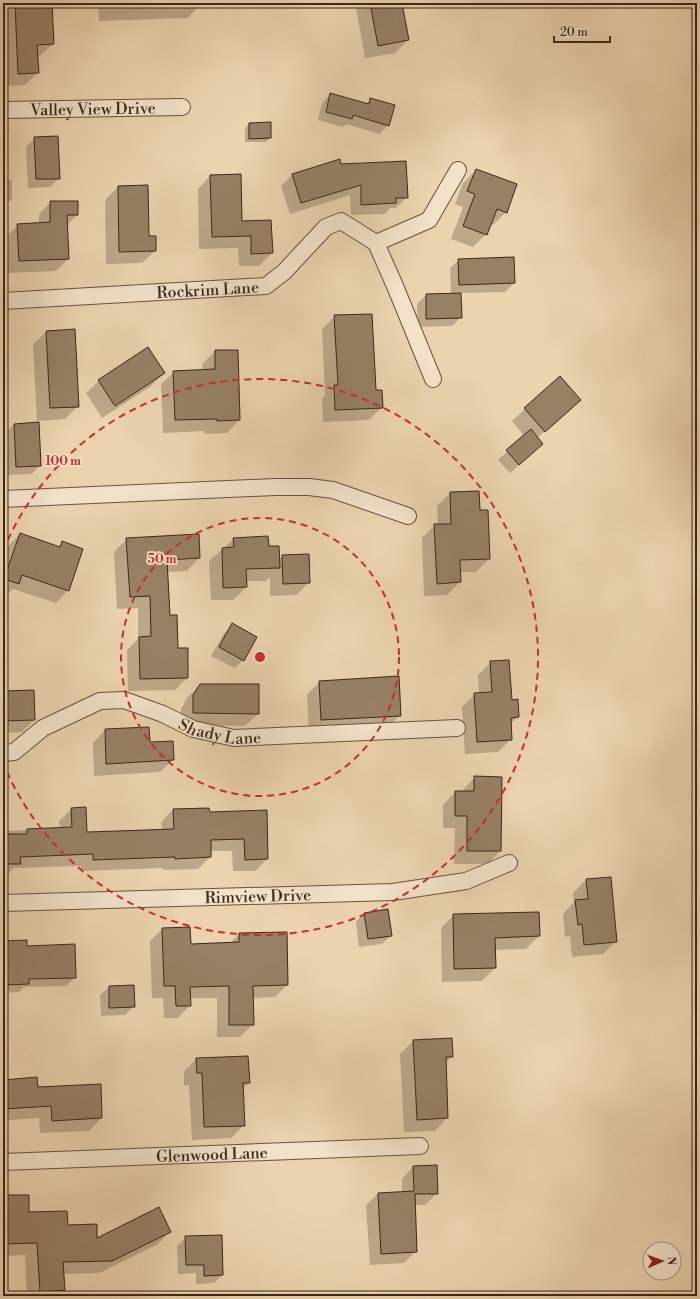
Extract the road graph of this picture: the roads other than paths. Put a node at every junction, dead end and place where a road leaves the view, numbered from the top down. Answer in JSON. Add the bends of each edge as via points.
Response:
{"nodes":[{"id":1,"x":182,"y":107,"type":"dead end"},
{"id":2,"x":3,"y":110,"type":"edge"},
{"id":3,"x":458,"y":170,"type":"dead end"},
{"id":4,"x":376,"y":243,"type":"junction"},
{"id":5,"x":3,"y":301,"type":"edge"},
{"id":6,"x":433,"y":379,"type":"dead end"},
{"id":7,"x":3,"y":499,"type":"edge"},
{"id":8,"x":408,"y":516,"type":"dead end"},
{"id":9,"x":456,"y":728,"type":"dead end"},
{"id":10,"x":3,"y":753,"type":"edge"},
{"id":11,"x":509,"y":863,"type":"dead end"},
{"id":12,"x":3,"y":903,"type":"edge"},
{"id":13,"x":420,"y":1146,"type":"dead end"},
{"id":14,"x":3,"y":1162,"type":"edge"}],
"edges":[{"from":1,"to":2,"type":"street","name":"Valley View Drive"},
{"from":3,"to":4,"type":"street","via":[[430,220]]},
{"from":4,"to":5,"type":"street","name":"Rockrim Lane","via":[[341,221],[326,227],[284,272],[266,286]]},
{"from":4,"to":6,"type":"street"},
{"from":7,"to":8,"type":"street","via":[[309,487],[333,490]]},
{"from":9,"to":10,"type":"street","name":"Shady Lane","via":[[234,738],[193,729],[163,714],[124,700],[100,701],[43,728],[14,752]]},
{"from":11,"to":12,"type":"street","name":"Rimview Drive","via":[[466,882],[393,892]]},
{"from":13,"to":14,"type":"street","name":"Glenwood Lane"}]}
